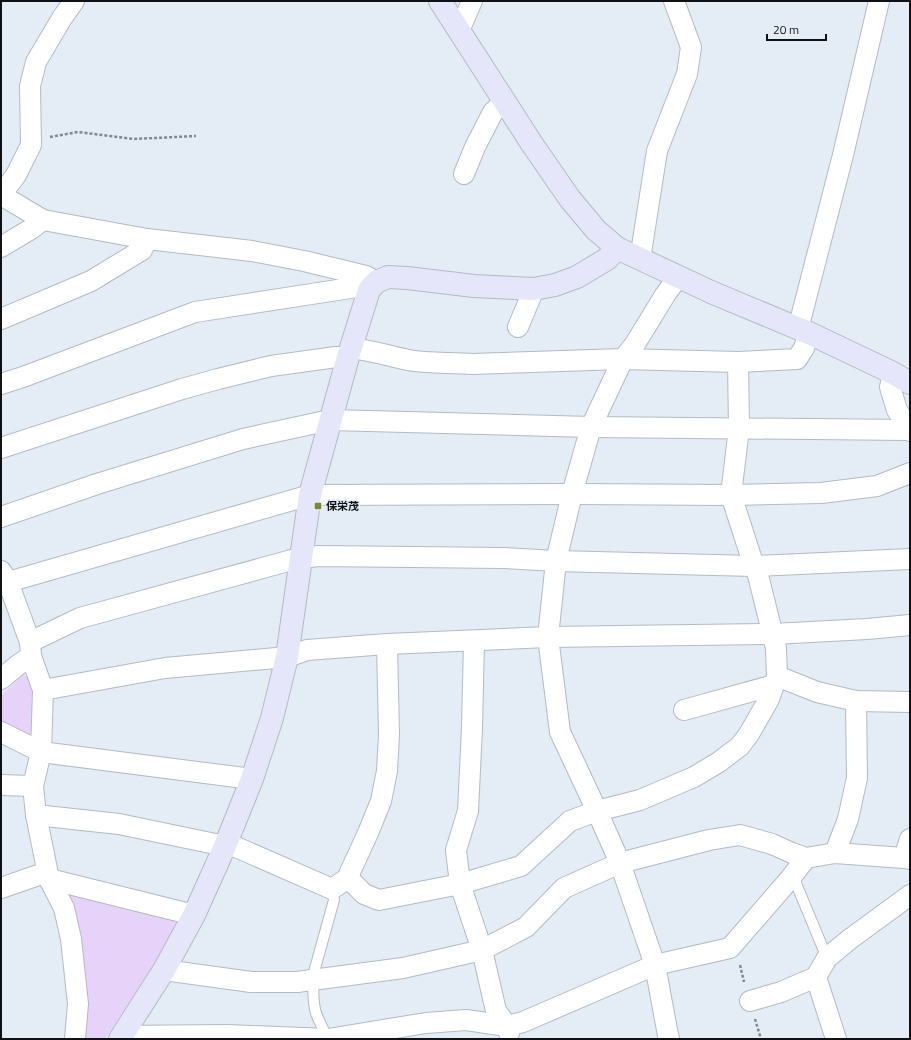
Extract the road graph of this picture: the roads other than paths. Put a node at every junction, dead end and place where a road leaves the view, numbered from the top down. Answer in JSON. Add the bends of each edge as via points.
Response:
{"nodes":[{"id":1,"x":74,"y":1,"type":"edge"},
{"id":2,"x":440,"y":1,"type":"edge"},
{"id":3,"x":472,"y":1,"type":"edge"},
{"id":4,"x":674,"y":1,"type":"edge"},
{"id":5,"x":879,"y":1,"type":"edge"},
{"id":6,"x":460,"y":31,"type":"junction"},
{"id":7,"x":505,"y":101,"type":"junction"},
{"id":8,"x":464,"y":174,"type":"dead end"},
{"id":9,"x":1,"y":195,"type":"edge"},
{"id":10,"x":43,"y":220,"type":"junction"},
{"id":11,"x":147,"y":239,"type":"junction"},
{"id":12,"x":1,"y":247,"type":"edge"},
{"id":13,"x":617,"y":248,"type":"junction"},
{"id":14,"x":640,"y":259,"type":"junction"},
{"id":15,"x":678,"y":277,"type":"junction"},
{"id":16,"x":372,"y":286,"type":"junction"},
{"id":17,"x":534,"y":289,"type":"junction"},
{"id":18,"x":1,"y":320,"type":"edge"},
{"id":19,"x":518,"y":327,"type":"dead end"},
{"id":20,"x":803,"y":331,"type":"junction"},
{"id":21,"x":349,"y":353,"type":"junction"},
{"id":22,"x":622,"y":359,"type":"junction"},
{"id":23,"x":738,"y":362,"type":"junction"},
{"id":24,"x":902,"y":378,"type":"edge"},
{"id":25,"x":1,"y":384,"type":"edge"},
{"id":26,"x":330,"y":420,"type":"junction"},
{"id":27,"x":906,"y":421,"type":"edge"},
{"id":28,"x":591,"y":427,"type":"junction"},
{"id":29,"x":739,"y":428,"type":"junction"},
{"id":30,"x":1,"y":448,"type":"edge"},
{"id":31,"x":910,"y":473,"type":"edge"},
{"id":32,"x":572,"y":494,"type":"junction"},
{"id":33,"x":310,"y":495,"type":"junction"},
{"id":34,"x":731,"y":495,"type":"junction"},
{"id":35,"x":1,"y":517,"type":"edge"},
{"id":36,"x":300,"y":558,"type":"junction"},
{"id":37,"x":910,"y":559,"type":"edge"},
{"id":38,"x":556,"y":561,"type":"junction"},
{"id":39,"x":754,"y":566,"type":"junction"},
{"id":40,"x":3,"y":580,"type":"edge"},
{"id":41,"x":910,"y":625,"type":"edge"},
{"id":42,"x":773,"y":634,"type":"junction"},
{"id":43,"x":548,"y":637,"type":"junction"},
{"id":44,"x":474,"y":640,"type":"junction"},
{"id":45,"x":387,"y":644,"type":"junction"},
{"id":46,"x":31,"y":649,"type":"junction"},
{"id":47,"x":287,"y":657,"type":"junction"},
{"id":48,"x":1,"y":679,"type":"edge"},
{"id":49,"x":775,"y":680,"type":"junction"},
{"id":50,"x":43,"y":690,"type":"junction"},
{"id":51,"x":856,"y":701,"type":"junction"},
{"id":52,"x":910,"y":702,"type":"edge"},
{"id":53,"x":684,"y":710,"type":"dead end"},
{"id":54,"x":1,"y":732,"type":"edge"},
{"id":55,"x":41,"y":752,"type":"junction"},
{"id":56,"x":252,"y":779,"type":"junction"},
{"id":57,"x":1,"y":785,"type":"edge"},
{"id":58,"x":33,"y":786,"type":"junction"},
{"id":59,"x":597,"y":811,"type":"junction"},
{"id":60,"x":36,"y":815,"type":"junction"},
{"id":61,"x":910,"y":839,"type":"edge"},
{"id":62,"x":225,"y":846,"type":"junction"},
{"id":63,"x":835,"y":853,"type":"junction"},
{"id":64,"x":806,"y":858,"type":"junction"},
{"id":65,"x":907,"y":858,"type":"edge"},
{"id":66,"x":620,"y":863,"type":"junction"},
{"id":67,"x":48,"y":876,"type":"junction"},
{"id":68,"x":791,"y":876,"type":"junction"},
{"id":69,"x":348,"y":878,"type":"junction"},
{"id":70,"x":460,"y":884,"type":"junction"},
{"id":71,"x":1,"y":888,"type":"edge"},
{"id":72,"x":332,"y":889,"type":"junction"},
{"id":73,"x":910,"y":895,"type":"edge"},
{"id":74,"x":194,"y":915,"type":"junction"},
{"id":75,"x":482,"y":950,"type":"junction"},
{"id":76,"x":826,"y":958,"type":"junction"},
{"id":77,"x":655,"y":965,"type":"junction"},
{"id":78,"x":164,"y":970,"type":"junction"},
{"id":79,"x":816,"y":977,"type":"junction"},
{"id":80,"x":313,"y":980,"type":"junction"},
{"id":81,"x":750,"y":1001,"type":"dead end"},
{"id":82,"x":509,"y":1032,"type":"edge"},
{"id":83,"x":663,"y":1036,"type":"edge"},
{"id":84,"x":121,"y":1037,"type":"edge"},
{"id":85,"x":75,"y":1039,"type":"edge"},
{"id":86,"x":328,"y":1039,"type":"edge"},
{"id":87,"x":836,"y":1039,"type":"edge"}],
"edges":[{"from":1,"to":9,"type":"street","via":[[36,62],[30,86],[31,145],[16,175]]},
{"from":2,"to":6,"type":"street"},
{"from":3,"to":6,"type":"street"},
{"from":4,"to":14,"type":"street","via":[[691,47],[687,74],[657,151]]},
{"from":5,"to":20,"type":"street"},
{"from":6,"to":7,"type":"street"},
{"from":7,"to":8,"type":"street","via":[[494,112]]},
{"from":7,"to":13,"type":"street","via":[[570,199],[596,230]]},
{"from":9,"to":10,"type":"street"},
{"from":10,"to":11,"type":"street"},
{"from":10,"to":12,"type":"street"},
{"from":11,"to":16,"type":"street","via":[[252,251],[304,261],[366,276]]},
{"from":11,"to":18,"type":"street","via":[[142,250],[92,281]]},
{"from":13,"to":14,"type":"street"},
{"from":13,"to":17,"type":"street","via":[[607,259],[576,277],[556,285]]},
{"from":14,"to":15,"type":"street"},
{"from":15,"to":20,"type":"street"},
{"from":15,"to":22,"type":"street","via":[[635,344]]},
{"from":16,"to":17,"type":"street","via":[[388,277]]},
{"from":16,"to":21,"type":"street"},
{"from":16,"to":25,"type":"street","via":[[195,312],[23,378]]},
{"from":17,"to":19,"type":"street"},
{"from":20,"to":23,"type":"street","via":[[804,348],[797,359]]},
{"from":20,"to":24,"type":"street"},
{"from":21,"to":22,"type":"street","via":[[364,349],[409,360],[473,364]]},
{"from":21,"to":26,"type":"street"},
{"from":21,"to":30,"type":"street","via":[[271,366],[218,379]]},
{"from":22,"to":23,"type":"street"},
{"from":22,"to":28,"type":"street"},
{"from":23,"to":29,"type":"street"},
{"from":24,"to":27,"type":"street","via":[[890,387]]},
{"from":26,"to":28,"type":"street"},
{"from":26,"to":33,"type":"street"},
{"from":26,"to":35,"type":"street","via":[[243,439]]},
{"from":27,"to":29,"type":"street"},
{"from":28,"to":29,"type":"street"},
{"from":28,"to":32,"type":"street"},
{"from":29,"to":34,"type":"street"},
{"from":31,"to":34,"type":"street","via":[[877,486],[821,493]]},
{"from":32,"to":33,"type":"street"},
{"from":32,"to":34,"type":"street"},
{"from":32,"to":38,"type":"street"},
{"from":33,"to":36,"type":"street"},
{"from":33,"to":40,"type":"street"},
{"from":34,"to":39,"type":"street"},
{"from":36,"to":38,"type":"street","via":[[319,556]]},
{"from":36,"to":46,"type":"street","via":[[80,618]]},
{"from":36,"to":47,"type":"street"},
{"from":37,"to":39,"type":"street"},
{"from":38,"to":39,"type":"street"},
{"from":38,"to":43,"type":"street"},
{"from":39,"to":42,"type":"street"},
{"from":40,"to":46,"type":"street"},
{"from":41,"to":42,"type":"street"},
{"from":42,"to":43,"type":"street"},
{"from":42,"to":49,"type":"street","via":[[776,648]]},
{"from":43,"to":44,"type":"street"},
{"from":43,"to":59,"type":"street","via":[[560,732]]},
{"from":44,"to":45,"type":"street"},
{"from":44,"to":70,"type":"street","via":[[468,811],[456,850]]},
{"from":45,"to":47,"type":"street","via":[[307,650]]},
{"from":45,"to":69,"type":"street","via":[[387,771],[381,801]]},
{"from":46,"to":48,"type":"street","via":[[18,665]]},
{"from":46,"to":50,"type":"street"},
{"from":47,"to":50,"type":"street","via":[[165,668]]},
{"from":47,"to":56,"type":"street","via":[[272,718]]},
{"from":49,"to":51,"type":"street"},
{"from":49,"to":53,"type":"street"},
{"from":49,"to":59,"type":"street","via":[[769,699],[749,734],[740,746],[719,762],[694,777],[640,800]]},
{"from":50,"to":55,"type":"street"},
{"from":51,"to":52,"type":"street"},
{"from":51,"to":63,"type":"street","via":[[857,778],[848,819]]},
{"from":54,"to":55,"type":"street"},
{"from":55,"to":56,"type":"street"},
{"from":55,"to":58,"type":"street"},
{"from":56,"to":62,"type":"street"},
{"from":57,"to":58,"type":"street"},
{"from":58,"to":60,"type":"street"},
{"from":59,"to":66,"type":"street"},
{"from":59,"to":70,"type":"street","via":[[570,821],[521,866]]},
{"from":60,"to":62,"type":"street","via":[[119,824]]},
{"from":60,"to":67,"type":"street"},
{"from":61,"to":65,"type":"street"},
{"from":62,"to":72,"type":"street","via":[[236,847]]},
{"from":62,"to":74,"type":"street"},
{"from":63,"to":64,"type":"street"},
{"from":63,"to":65,"type":"street"},
{"from":64,"to":66,"type":"street","via":[[772,844],[740,835],[709,840]]},
{"from":64,"to":68,"type":"street"},
{"from":66,"to":75,"type":"street","via":[[564,888],[526,927]]},
{"from":66,"to":77,"type":"street"},
{"from":67,"to":71,"type":"street"},
{"from":67,"to":74,"type":"street"},
{"from":67,"to":85,"type":"street","via":[[64,908],[71,939],[78,1004]]},
{"from":68,"to":76,"type":"lane"},
{"from":68,"to":77,"type":"street","via":[[730,948]]},
{"from":69,"to":70,"type":"street","via":[[364,894],[379,900]]},
{"from":69,"to":72,"type":"street"},
{"from":70,"to":75,"type":"street"},
{"from":72,"to":80,"type":"lane","via":[[334,900]]},
{"from":73,"to":76,"type":"street"},
{"from":74,"to":78,"type":"street"},
{"from":75,"to":80,"type":"street","via":[[403,968]]},
{"from":75,"to":82,"type":"street","via":[[496,1011]]},
{"from":76,"to":79,"type":"street"},
{"from":77,"to":82,"type":"street","via":[[523,1022]]},
{"from":77,"to":83,"type":"street"},
{"from":78,"to":80,"type":"street","via":[[251,982]]},
{"from":78,"to":84,"type":"street"},
{"from":79,"to":81,"type":"street","via":[[781,992]]},
{"from":79,"to":87,"type":"street"},
{"from":80,"to":86,"type":"lane","via":[[316,1012]]},
{"from":82,"to":86,"type":"street","via":[[466,1020],[426,1023]]},
{"from":84,"to":86,"type":"street","via":[[227,1035]]}]}
